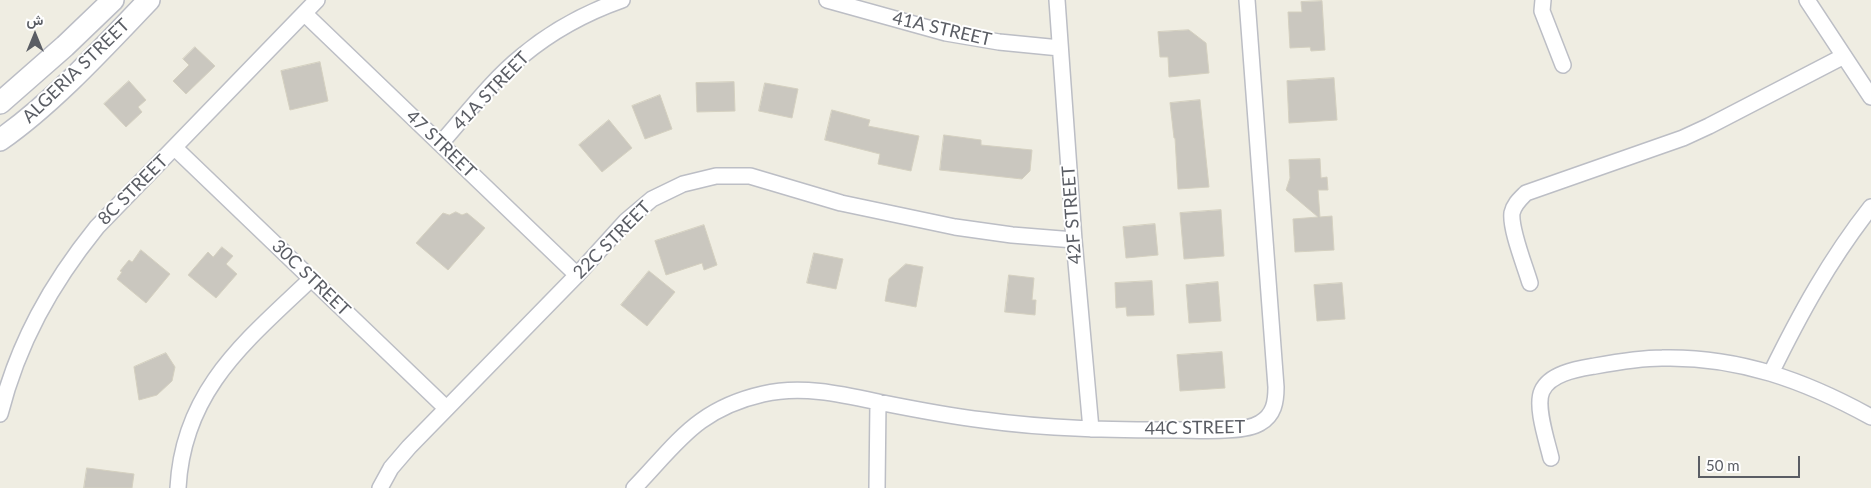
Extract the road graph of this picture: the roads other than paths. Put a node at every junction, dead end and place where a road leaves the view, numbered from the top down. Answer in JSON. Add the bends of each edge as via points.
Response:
{"nodes":[{"id":1,"x":112,"y":0,"type":"edge"},
{"id":2,"x":149,"y":0,"type":"edge"},
{"id":3,"x":317,"y":0,"type":"edge"},
{"id":4,"x":622,"y":0,"type":"edge"},
{"id":5,"x":827,"y":0,"type":"edge"},
{"id":6,"x":1057,"y":0,"type":"edge"},
{"id":7,"x":1247,"y":0,"type":"edge"},
{"id":8,"x":1544,"y":0,"type":"edge"},
{"id":9,"x":1807,"y":0,"type":"edge"},
{"id":10,"x":305,"y":14,"type":"junction"},
{"id":11,"x":1060,"y":48,"type":"junction"},
{"id":12,"x":1844,"y":56,"type":"junction"},
{"id":13,"x":1563,"y":65,"type":"dead end"},
{"id":14,"x":1871,"y":97,"type":"edge"},
{"id":15,"x":0,"y":103,"type":"edge"},
{"id":16,"x":0,"y":140,"type":"edge"},
{"id":17,"x":441,"y":143,"type":"junction"},
{"id":18,"x":175,"y":148,"type":"junction"},
{"id":19,"x":1871,"y":208,"type":"edge"},
{"id":20,"x":1074,"y":240,"type":"junction"},
{"id":21,"x":577,"y":275,"type":"junction"},
{"id":22,"x":311,"y":279,"type":"junction"},
{"id":23,"x":1530,"y":283,"type":"dead end"},
{"id":24,"x":1771,"y":373,"type":"junction"},
{"id":25,"x":878,"y":402,"type":"junction"},
{"id":26,"x":446,"y":408,"type":"junction"},
{"id":27,"x":0,"y":414,"type":"edge"},
{"id":28,"x":1871,"y":417,"type":"edge"},
{"id":29,"x":1091,"y":429,"type":"junction"},
{"id":30,"x":1551,"y":458,"type":"dead end"},
{"id":31,"x":178,"y":488,"type":"edge"},
{"id":32,"x":380,"y":488,"type":"edge"},
{"id":33,"x":634,"y":488,"type":"edge"},
{"id":34,"x":877,"y":488,"type":"edge"}],
"edges":[{"from":1,"to":15,"type":"main road","name":"ALGERIA STREET"},
{"from":2,"to":16,"type":"main road","name":"ALGERIA STREET","via":[[32,116]]},
{"from":3,"to":10,"type":"street","name":"8C STREET"},
{"from":4,"to":17,"type":"street","name":"41A STREET","via":[[556,30],[521,56]]},
{"from":5,"to":11,"type":"street","name":"41A STREET","via":[[946,33]]},
{"from":6,"to":11,"type":"street","name":"42F STREET"},
{"from":7,"to":29,"type":"street","name":"44C STREET","via":[[1276,401],[1262,423],[1250,428]]},
{"from":8,"to":13,"type":"street","via":[[1542,11]]},
{"from":9,"to":12,"type":"street"},
{"from":10,"to":17,"type":"street","name":"47 STREET"},
{"from":10,"to":18,"type":"street","name":"8C STREET"},
{"from":11,"to":20,"type":"street","name":"42F STREET"},
{"from":12,"to":14,"type":"street"},
{"from":12,"to":23,"type":"street","via":[[1682,138],[1526,193],[1512,211],[1512,222]]},
{"from":17,"to":21,"type":"street","name":"47 STREET"},
{"from":18,"to":22,"type":"street","name":"30C STREET"},
{"from":18,"to":27,"type":"street","name":"8C STREET","via":[[97,227],[72,258],[19,352]]},
{"from":19,"to":24,"type":"street","via":[[1819,282]]},
{"from":20,"to":21,"type":"street","name":"22C STREET","via":[[955,228],[842,203],[750,176],[716,176],[683,184],[652,199],[626,221]]},
{"from":20,"to":29,"type":"street","name":"42F STREET"},
{"from":21,"to":26,"type":"street","name":"22C STREET"},
{"from":22,"to":26,"type":"street","name":"30C STREET"},
{"from":22,"to":31,"type":"street","via":[[242,345],[206,392],[184,447]]},
{"from":24,"to":28,"type":"street","via":[[1824,392]]},
{"from":24,"to":30,"type":"street","via":[[1736,364],[1662,358],[1589,367],[1556,377],[1547,383],[1540,403]]},
{"from":25,"to":29,"type":"street","name":"44C STREET","via":[[982,420]]},
{"from":25,"to":33,"type":"street","name":"44C STREET","via":[[821,391],[796,390],[764,393],[733,403],[701,421]]},
{"from":25,"to":34,"type":"street"},
{"from":26,"to":32,"type":"street","name":"22C STREET","via":[[391,468]]}]}
